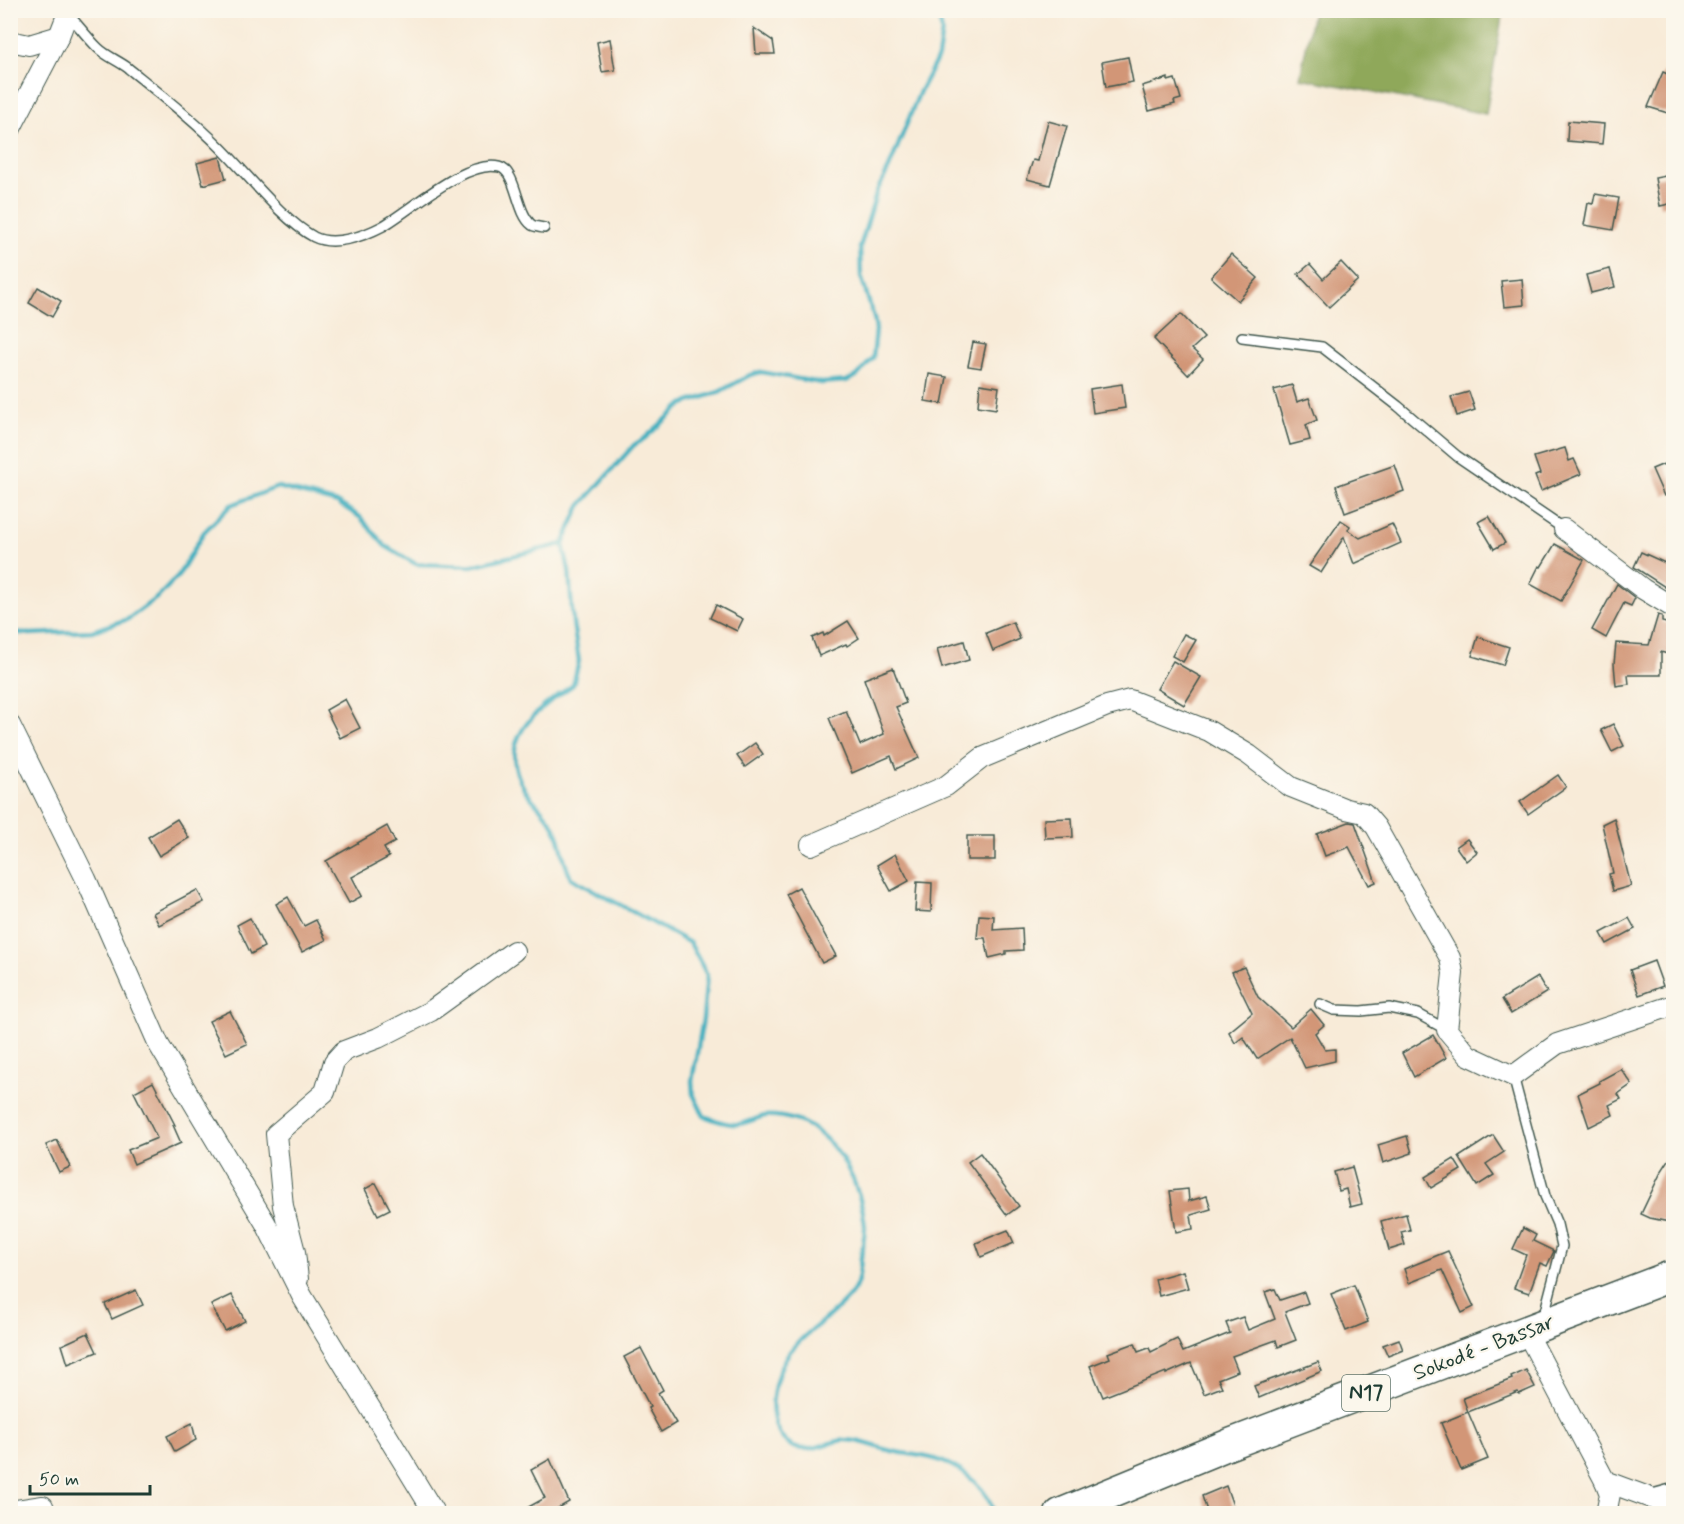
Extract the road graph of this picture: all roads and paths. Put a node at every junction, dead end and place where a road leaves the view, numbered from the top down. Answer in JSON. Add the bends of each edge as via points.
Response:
{"nodes":[{"id":1,"x":68,"y":12,"type":"edge"},
{"id":2,"x":58,"y":36,"type":"junction"},
{"id":3,"x":10,"y":41,"type":"edge"},
{"id":4,"x":10,"y":129,"type":"edge"},
{"id":5,"x":544,"y":228,"type":"dead end"},
{"id":6,"x":1242,"y":337,"type":"dead end"},
{"id":7,"x":1564,"y":529,"type":"joint"},
{"id":8,"x":1674,"y":608,"type":"edge"},
{"id":9,"x":10,"y":725,"type":"edge"},
{"id":10,"x":810,"y":845,"type":"dead end"},
{"id":11,"x":514,"y":951,"type":"dead end"},
{"id":12,"x":1320,"y":1004,"type":"dead end"},
{"id":13,"x":1674,"y":1005,"type":"edge"},
{"id":14,"x":1448,"y":1030,"type":"junction"},
{"id":15,"x":1513,"y":1076,"type":"junction"},
{"id":16,"x":1674,"y":1275,"type":"edge"},
{"id":17,"x":300,"y":1292,"type":"junction"},
{"id":18,"x":1534,"y":1329,"type":"junction"},
{"id":19,"x":1605,"y":1481,"type":"junction"},
{"id":20,"x":1674,"y":1488,"type":"edge"},
{"id":21,"x":1646,"y":1495,"type":"junction"},
{"id":22,"x":1674,"y":1508,"type":"edge"},
{"id":23,"x":10,"y":1511,"type":"edge"},
{"id":24,"x":46,"y":1514,"type":"edge"},
{"id":25,"x":435,"y":1514,"type":"edge"},
{"id":26,"x":1060,"y":1514,"type":"edge"},
{"id":27,"x":1606,"y":1514,"type":"edge"}],
"edges":[{"from":1,"to":2,"type":"street"},
{"from":1,"to":5,"type":"lane","via":[[100,50],[173,104],[313,237],[342,241],[382,226],[457,176],[485,167],[500,167],[508,173],[525,218],[533,226]]},
{"from":2,"to":3,"type":"street","via":[[29,45]]},
{"from":2,"to":4,"type":"street"},
{"from":6,"to":7,"type":"lane","via":[[1322,347],[1457,456]]},
{"from":7,"to":8,"type":"street"},
{"from":9,"to":17,"type":"street","via":[[86,879],[159,1045],[266,1224]]},
{"from":10,"to":14,"type":"street","via":[[946,786],[982,758],[1130,700],[1209,731],[1291,787],[1364,813],[1376,827],[1450,958],[1453,973]]},
{"from":11,"to":17,"type":"street","via":[[431,1011],[344,1051],[334,1062],[325,1092],[276,1134],[283,1206]]},
{"from":12,"to":14,"type":"lane","via":[[1334,1010],[1389,1008],[1418,1014]]},
{"from":13,"to":15,"type":"street","via":[[1557,1044]]},
{"from":14,"to":15,"type":"street","via":[[1468,1055]]},
{"from":15,"to":18,"type":"lane","via":[[1562,1246]]},
{"from":16,"to":18,"type":"main road","name":"Sokodé - Bassar","number":"N17"},
{"from":17,"to":25,"type":"street"},
{"from":18,"to":19,"type":"street"},
{"from":18,"to":26,"type":"main road","name":"Sokodé - Bassar","number":"N17","via":[[1230,1444]]},
{"from":19,"to":21,"type":"street"},
{"from":19,"to":27,"type":"street","via":[[1610,1494]]},
{"from":20,"to":21,"type":"lane"},
{"from":21,"to":22,"type":"street"},
{"from":23,"to":24,"type":"street","via":[[43,1506]]}]}
